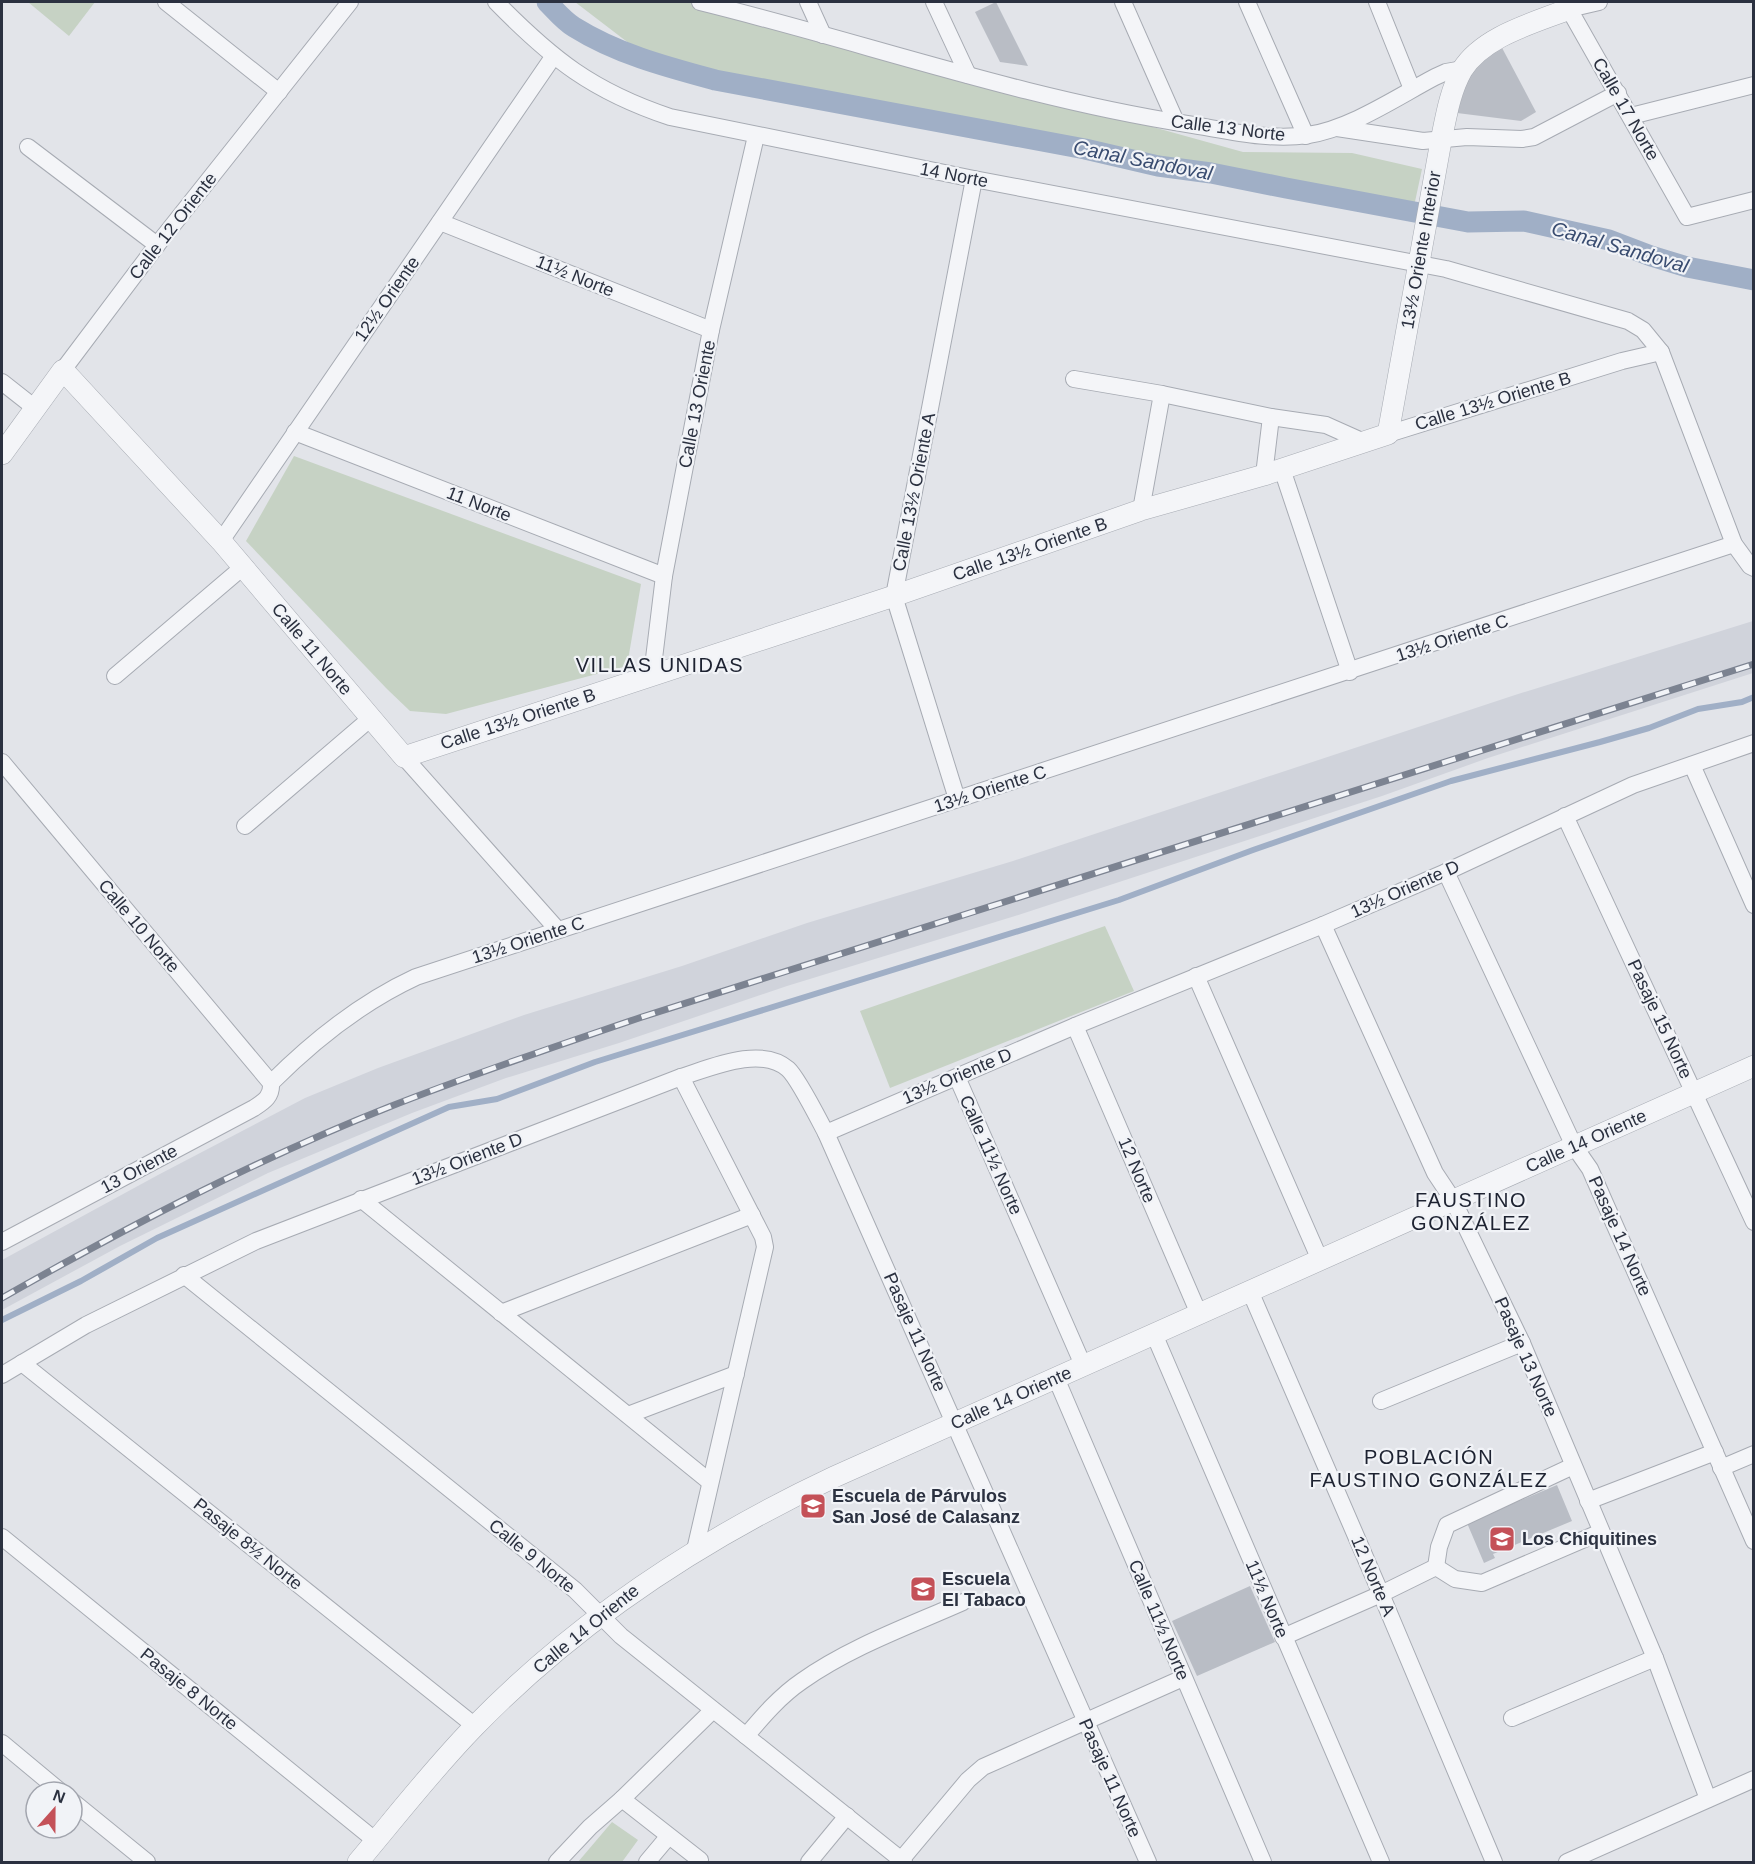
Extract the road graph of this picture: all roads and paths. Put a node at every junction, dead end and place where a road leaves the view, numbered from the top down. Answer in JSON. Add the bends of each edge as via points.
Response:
{"nodes":[{"id":1,"x":166,"y":2,"type":"edge"},
{"id":2,"x":350,"y":2,"type":"edge"},
{"id":3,"x":496,"y":2,"type":"edge"},
{"id":4,"x":700,"y":2,"type":"edge"},
{"id":5,"x":808,"y":2,"type":"edge"},
{"id":6,"x":934,"y":2,"type":"edge"},
{"id":7,"x":1123,"y":2,"type":"edge"},
{"id":8,"x":1247,"y":2,"type":"edge"},
{"id":9,"x":1377,"y":2,"type":"edge"},
{"id":10,"x":1599,"y":2,"type":"edge"},
{"id":11,"x":1567,"y":5,"type":"edge"},
{"id":12,"x":823,"y":35,"type":"junction"},
{"id":13,"x":553,"y":57,"type":"junction"},
{"id":14,"x":1463,"y":69,"type":"junction"},
{"id":15,"x":968,"y":75,"type":"junction"},
{"id":16,"x":1754,"y":86,"type":"edge"},
{"id":17,"x":1412,"y":89,"type":"junction"},
{"id":18,"x":279,"y":92,"type":"junction"},
{"id":19,"x":1618,"y":93,"type":"junction"},
{"id":20,"x":1630,"y":116,"type":"junction"},
{"id":21,"x":1176,"y":122,"type":"junction"},
{"id":22,"x":1337,"y":128,"type":"junction"},
{"id":23,"x":756,"y":136,"type":"junction"},
{"id":24,"x":1306,"y":136,"type":"junction"},
{"id":25,"x":1441,"y":141,"type":"junction"},
{"id":26,"x":28,"y":147,"type":"dead end"},
{"id":27,"x":974,"y":178,"type":"junction"},
{"id":28,"x":1754,"y":200,"type":"edge"},
{"id":29,"x":440,"y":222,"type":"junction"},
{"id":30,"x":157,"y":245,"type":"junction"},
{"id":31,"x":1419,"y":266,"type":"junction"},
{"id":32,"x":711,"y":330,"type":"junction"},
{"id":33,"x":1661,"y":352,"type":"junction"},
{"id":34,"x":63,"y":370,"type":"junction"},
{"id":35,"x":1074,"y":379,"type":"dead end"},
{"id":36,"x":2,"y":382,"type":"edge"},
{"id":37,"x":1162,"y":394,"type":"junction"},
{"id":38,"x":35,"y":408,"type":"junction"},
{"id":39,"x":1271,"y":417,"type":"junction"},
{"id":40,"x":295,"y":432,"type":"junction"},
{"id":41,"x":1388,"y":434,"type":"junction"},
{"id":42,"x":1364,"y":442,"type":"junction"},
{"id":43,"x":2,"y":454,"type":"edge"},
{"id":44,"x":1273,"y":472,"type":"junction"},
{"id":45,"x":1141,"y":510,"type":"junction"},
{"id":46,"x":221,"y":541,"type":"junction"},
{"id":47,"x":1734,"y":544,"type":"junction"},
{"id":48,"x":243,"y":567,"type":"junction"},
{"id":49,"x":1752,"y":567,"type":"edge"},
{"id":50,"x":664,"y":576,"type":"junction"},
{"id":51,"x":894,"y":596,"type":"junction"},
{"id":52,"x":1350,"y":672,"type":"junction"},
{"id":53,"x":652,"y":675,"type":"junction"},
{"id":54,"x":115,"y":676,"type":"dead end"},
{"id":55,"x":371,"y":718,"type":"junction"},
{"id":56,"x":1754,"y":743,"type":"edge"},
{"id":57,"x":404,"y":757,"type":"junction"},
{"id":58,"x":2,"y":762,"type":"edge"},
{"id":59,"x":1692,"y":765,"type":"junction"},
{"id":60,"x":957,"y":800,"type":"junction"},
{"id":61,"x":1565,"y":816,"type":"junction"},
{"id":62,"x":244,"y":826,"type":"dead end"},
{"id":63,"x":1446,"y":872,"type":"junction"},
{"id":64,"x":1754,"y":905,"type":"edge"},
{"id":65,"x":1323,"y":925,"type":"junction"},
{"id":66,"x":557,"y":929,"type":"junction"},
{"id":67,"x":1196,"y":975,"type":"junction"},
{"id":68,"x":1075,"y":1026,"type":"junction"},
{"id":69,"x":1754,"y":1066,"type":"edge"},
{"id":70,"x":681,"y":1077,"type":"junction"},
{"id":71,"x":957,"y":1077,"type":"junction"},
{"id":72,"x":272,"y":1087,"type":"junction"},
{"id":73,"x":1694,"y":1093,"type":"junction"},
{"id":74,"x":826,"y":1133,"type":"junction"},
{"id":75,"x":1574,"y":1146,"type":"junction"},
{"id":76,"x":361,"y":1199,"type":"junction"},
{"id":77,"x":1453,"y":1200,"type":"junction"},
{"id":78,"x":1750,"y":1204,"type":"edge"},
{"id":79,"x":752,"y":1215,"type":"junction"},
{"id":80,"x":1754,"y":1222,"type":"edge"},
{"id":81,"x":4,"y":1237,"type":"edge"},
{"id":82,"x":1320,"y":1260,"type":"junction"},
{"id":83,"x":184,"y":1275,"type":"junction"},
{"id":84,"x":1250,"y":1291,"type":"junction"},
{"id":85,"x":501,"y":1312,"type":"junction"},
{"id":86,"x":1198,"y":1314,"type":"junction"},
{"id":87,"x":1154,"y":1334,"type":"junction"},
{"id":88,"x":1522,"y":1342,"type":"junction"},
{"id":89,"x":22,"y":1363,"type":"junction"},
{"id":90,"x":1083,"y":1365,"type":"junction"},
{"id":91,"x":736,"y":1374,"type":"junction"},
{"id":92,"x":2,"y":1375,"type":"edge"},
{"id":93,"x":1056,"y":1378,"type":"junction"},
{"id":94,"x":1381,"y":1401,"type":"dead end"},
{"id":95,"x":628,"y":1415,"type":"junction"},
{"id":96,"x":956,"y":1423,"type":"junction"},
{"id":97,"x":1754,"y":1454,"type":"edge"},
{"id":98,"x":1718,"y":1460,"type":"junction"},
{"id":99,"x":1573,"y":1466,"type":"junction"},
{"id":100,"x":710,"y":1482,"type":"junction"},
{"id":101,"x":1588,"y":1501,"type":"junction"},
{"id":102,"x":1601,"y":1532,"type":"junction"},
{"id":103,"x":2,"y":1537,"type":"edge"},
{"id":104,"x":1754,"y":1541,"type":"edge"},
{"id":105,"x":695,"y":1550,"type":"junction"},
{"id":106,"x":1436,"y":1567,"type":"junction"},
{"id":107,"x":1381,"y":1594,"type":"junction"},
{"id":108,"x":963,"y":1602,"type":"dead end"},
{"id":109,"x":601,"y":1615,"type":"junction"},
{"id":110,"x":1283,"y":1637,"type":"junction"},
{"id":111,"x":1655,"y":1658,"type":"junction"},
{"id":112,"x":1183,"y":1678,"type":"junction"},
{"id":113,"x":713,"y":1710,"type":"junction"},
{"id":114,"x":1512,"y":1718,"type":"dead end"},
{"id":115,"x":1085,"y":1721,"type":"junction"},
{"id":116,"x":475,"y":1726,"type":"junction"},
{"id":117,"x":746,"y":1736,"type":"junction"},
{"id":118,"x":2,"y":1743,"type":"edge"},
{"id":119,"x":1754,"y":1779,"type":"edge"},
{"id":120,"x":47,"y":1780,"type":"edge"},
{"id":121,"x":622,"y":1799,"type":"junction"},
{"id":122,"x":1708,"y":1799,"type":"junction"},
{"id":123,"x":84,"y":1811,"type":"edge"},
{"id":124,"x":847,"y":1816,"type":"junction"},
{"id":125,"x":668,"y":1837,"type":"junction"},
{"id":126,"x":376,"y":1841,"type":"junction"},
{"id":127,"x":699,"y":1860,"type":"dead end"},
{"id":128,"x":903,"y":1861,"type":"edge"},
{"id":129,"x":147,"y":1863,"type":"edge"},
{"id":130,"x":358,"y":1863,"type":"edge"},
{"id":131,"x":557,"y":1863,"type":"edge"},
{"id":132,"x":647,"y":1863,"type":"edge"},
{"id":133,"x":809,"y":1863,"type":"edge"},
{"id":134,"x":1148,"y":1863,"type":"edge"},
{"id":135,"x":1263,"y":1863,"type":"edge"},
{"id":136,"x":1381,"y":1863,"type":"edge"},
{"id":137,"x":1494,"y":1863,"type":"edge"},
{"id":138,"x":1567,"y":1863,"type":"edge"}],
"edges":[{"from":1,"to":18,"type":"street"},
{"from":2,"to":18,"type":"street","name":"Calle 12 Oriente"},
{"from":3,"to":13,"type":"street","name":"14 Norte"},
{"from":4,"to":12,"type":"street","name":"Calle 13 Norte"},
{"from":5,"to":12,"type":"street"},
{"from":6,"to":15,"type":"street"},
{"from":7,"to":21,"type":"street"},
{"from":8,"to":24,"type":"street"},
{"from":9,"to":17,"type":"street"},
{"from":10,"to":11,"type":"street"},
{"from":11,"to":14,"type":"street","name":"Calle 13 Norte","via":[[1497,39]]},
{"from":11,"to":19,"type":"street","name":"Calle 17 Norte"},
{"from":12,"to":15,"type":"street","name":"Calle 13 Norte"},
{"from":13,"to":23,"type":"street","name":"14 Norte","via":[[602,89],[648,110]]},
{"from":13,"to":29,"type":"street","name":"12½ Oriente"},
{"from":14,"to":17,"type":"street","name":"Calle 13 Norte","via":[[1446,72]]},
{"from":14,"to":25,"type":"street","name":"13½ Oriente Interior","via":[[1453,91]]},
{"from":15,"to":21,"type":"street","name":"Calle 13 Norte","via":[[1111,111]]},
{"from":16,"to":20,"type":"street"},
{"from":17,"to":22,"type":"street","name":"Calle 13 Norte"},
{"from":18,"to":30,"type":"street","name":"Calle 12 Oriente"},
{"from":19,"to":20,"type":"street","name":"Calle 17 Norte"},
{"from":19,"to":25,"type":"street","via":[[1528,138],[1467,137]]},
{"from":20,"to":28,"type":"street","name":"Calle 17 Norte","via":[[1686,217]]},
{"from":21,"to":24,"type":"street","name":"Calle 13 Norte","via":[[1273,137]]},
{"from":22,"to":24,"type":"street","name":"Calle 13 Norte"},
{"from":22,"to":25,"type":"street"},
{"from":23,"to":27,"type":"street","name":"14 Norte"},
{"from":23,"to":32,"type":"street","name":"Calle 13 Oriente"},
{"from":25,"to":31,"type":"street","name":"13½ Oriente Interior"},
{"from":26,"to":30,"type":"street"},
{"from":27,"to":31,"type":"street","name":"14 Norte"},
{"from":27,"to":51,"type":"street","name":"Calle 13½ Oriente A"},
{"from":29,"to":32,"type":"street","name":"11½ Norte"},
{"from":29,"to":40,"type":"street","name":"12½ Oriente"},
{"from":30,"to":34,"type":"street","name":"Calle 12 Oriente"},
{"from":31,"to":33,"type":"street","name":"14 Norte","via":[[1446,269],[1628,321],[1643,330]]},
{"from":31,"to":41,"type":"street","name":"13½ Oriente Interior"},
{"from":32,"to":50,"type":"street","name":"Calle 13 Oriente"},
{"from":33,"to":41,"type":"street","name":"Calle 13½ Oriente B"},
{"from":33,"to":47,"type":"street","name":"14 Norte"},
{"from":34,"to":38,"type":"street","name":"Calle 12 Oriente"},
{"from":34,"to":46,"type":"street","name":"Calle 11 Norte"},
{"from":35,"to":37,"type":"street"},
{"from":36,"to":38,"type":"street"},
{"from":37,"to":39,"type":"street"},
{"from":37,"to":45,"type":"street"},
{"from":38,"to":43,"type":"street","name":"Calle 12 Oriente"},
{"from":39,"to":42,"type":"street","via":[[1326,425]]},
{"from":39,"to":44,"type":"street"},
{"from":40,"to":46,"type":"street","name":"12½ Oriente"},
{"from":40,"to":50,"type":"street","name":"11 Norte"},
{"from":41,"to":42,"type":"street","name":"Calle 13½ Oriente B"},
{"from":42,"to":44,"type":"street","name":"Calle 13½ Oriente B"},
{"from":44,"to":45,"type":"street","name":"Calle 13½ Oriente B"},
{"from":44,"to":52,"type":"street"},
{"from":45,"to":51,"type":"street","name":"Calle 13½ Oriente B"},
{"from":46,"to":48,"type":"street","name":"Calle 11 Norte"},
{"from":47,"to":49,"type":"street","name":"14 Norte"},
{"from":47,"to":52,"type":"street","name":"13½ Oriente C"},
{"from":48,"to":54,"type":"street"},
{"from":48,"to":55,"type":"street","name":"Calle 11 Norte"},
{"from":50,"to":53,"type":"street","name":"Calle 13 Oriente"},
{"from":51,"to":53,"type":"street","name":"Calle 13½ Oriente B"},
{"from":51,"to":60,"type":"street","name":"Calle 13½ Oriente A"},
{"from":52,"to":60,"type":"street","name":"13½ Oriente C"},
{"from":53,"to":57,"type":"street","name":"Calle 13½ Oriente B"},
{"from":55,"to":57,"type":"street","name":"Calle 11 Norte"},
{"from":55,"to":62,"type":"street"},
{"from":56,"to":59,"type":"street","name":"13½ Oriente D"},
{"from":57,"to":66,"type":"street","name":"Calle 11 Norte"},
{"from":58,"to":72,"type":"street","name":"Calle 10 Norte"},
{"from":59,"to":61,"type":"street","name":"13½ Oriente D","via":[[1633,785]]},
{"from":59,"to":64,"type":"street"},
{"from":60,"to":66,"type":"street","name":"13½ Oriente C"},
{"from":61,"to":63,"type":"street","name":"13½ Oriente D"},
{"from":61,"to":73,"type":"street","name":"Pasaje 15 Norte"},
{"from":63,"to":65,"type":"street","name":"13½ Oriente D"},
{"from":63,"to":75,"type":"street","name":"Pasaje 14 Norte"},
{"from":65,"to":67,"type":"street","name":"13½ Oriente D"},
{"from":65,"to":77,"type":"street","name":"Pasaje 13 Norte","via":[[1435,1173]]},
{"from":66,"to":72,"type":"street","name":"13½ Oriente C","via":[[397,985],[305,1049]]},
{"from":67,"to":68,"type":"street","name":"13½ Oriente D"},
{"from":67,"to":82,"type":"street"},
{"from":68,"to":71,"type":"street","name":"13½ Oriente D"},
{"from":68,"to":86,"type":"street","name":"12 Norte"},
{"from":69,"to":73,"type":"street","name":"Calle 14 Oriente"},
{"from":70,"to":74,"type":"street","name":"13½ Oriente D","via":[[753,1058],[780,1063],[789,1070]]},
{"from":70,"to":76,"type":"street","name":"13½ Oriente D"},
{"from":70,"to":79,"type":"street"},
{"from":71,"to":74,"type":"street","name":"13½ Oriente D"},
{"from":71,"to":90,"type":"street","name":"Calle 11½ Norte"},
{"from":72,"to":81,"type":"street","name":"13 Oriente","via":[[265,1101],[254,1108]]},
{"from":73,"to":75,"type":"street","name":"Calle 14 Oriente"},
{"from":73,"to":78,"type":"street","name":"Pasaje 15 Norte"},
{"from":74,"to":96,"type":"street","name":"Pasaje 11 Norte"},
{"from":75,"to":77,"type":"street","name":"Calle 14 Oriente"},
{"from":75,"to":98,"type":"street","name":"Pasaje 14 Norte","via":[[1590,1169]]},
{"from":76,"to":83,"type":"street","name":"13½ Oriente D"},
{"from":76,"to":85,"type":"street"},
{"from":77,"to":82,"type":"street","name":"Calle 14 Oriente"},
{"from":77,"to":88,"type":"street","name":"Pasaje 13 Norte"},
{"from":78,"to":80,"type":"street","name":"Pasaje 15 Norte"},
{"from":79,"to":85,"type":"street"},
{"from":79,"to":91,"type":"street","via":[[765,1247]]},
{"from":82,"to":84,"type":"street","name":"Calle 14 Oriente"},
{"from":83,"to":89,"type":"street","name":"13½ Oriente D"},
{"from":83,"to":109,"type":"street","name":"Calle 9 Norte"},
{"from":84,"to":86,"type":"street","name":"Calle 14 Oriente"},
{"from":84,"to":107,"type":"street","name":"12 Norte A"},
{"from":85,"to":95,"type":"street"},
{"from":86,"to":87,"type":"street","name":"Calle 14 Oriente"},
{"from":87,"to":90,"type":"street","name":"Calle 14 Oriente"},
{"from":87,"to":110,"type":"street","name":"11½ Norte"},
{"from":88,"to":94,"type":"street"},
{"from":88,"to":99,"type":"street","name":"Pasaje 13 Norte"},
{"from":89,"to":92,"type":"street","name":"13½ Oriente D"},
{"from":89,"to":116,"type":"street","name":"Pasaje 8½ Norte"},
{"from":90,"to":93,"type":"street","name":"Calle 14 Oriente"},
{"from":91,"to":95,"type":"street"},
{"from":91,"to":100,"type":"street"},
{"from":93,"to":96,"type":"street","name":"Calle 14 Oriente"},
{"from":93,"to":112,"type":"street","name":"Calle 11½ Norte"},
{"from":95,"to":100,"type":"street"},
{"from":96,"to":105,"type":"street","name":"Calle 14 Oriente","via":[[791,1497]]},
{"from":96,"to":115,"type":"street","name":"Pasaje 11 Norte"},
{"from":97,"to":98,"type":"street"},
{"from":98,"to":101,"type":"street"},
{"from":98,"to":104,"type":"street","name":"Pasaje 14 Norte"},
{"from":99,"to":101,"type":"street","name":"Pasaje 13 Norte"},
{"from":99,"to":106,"type":"street","via":[[1447,1525]]},
{"from":100,"to":105,"type":"street"},
{"from":101,"to":102,"type":"street","name":"Pasaje 13 Norte"},
{"from":102,"to":106,"type":"street","via":[[1482,1583],[1455,1579]]},
{"from":102,"to":111,"type":"street","name":"Pasaje 13 Norte"},
{"from":103,"to":126,"type":"street","name":"Pasaje 8 Norte"},
{"from":105,"to":109,"type":"street","name":"Calle 14 Oriente"},
{"from":106,"to":107,"type":"street"},
{"from":107,"to":110,"type":"street"},
{"from":107,"to":137,"type":"street","name":"12 Norte A"},
{"from":108,"to":117,"type":"street","via":[[816,1672],[785,1695]]},
{"from":109,"to":113,"type":"street","name":"Calle 9 Norte","via":[[621,1636]]},
{"from":109,"to":116,"type":"street","name":"Calle 14 Oriente"},
{"from":110,"to":136,"type":"street","name":"11½ Norte"},
{"from":111,"to":114,"type":"street"},
{"from":111,"to":122,"type":"street","name":"Pasaje 13 Norte"},
{"from":112,"to":115,"type":"street"},
{"from":112,"to":135,"type":"street","name":"Calle 11½ Norte"},
{"from":113,"to":117,"type":"street","name":"Calle 9 Norte"},
{"from":113,"to":121,"type":"street"},
{"from":115,"to":128,"type":"street","via":[[983,1767]]},
{"from":115,"to":134,"type":"street","name":"Pasaje 11 Norte"},
{"from":116,"to":126,"type":"street","name":"Calle 14 Oriente"},
{"from":117,"to":124,"type":"street","name":"Calle 9 Norte"},
{"from":118,"to":120,"type":"street"},
{"from":119,"to":122,"type":"street"},
{"from":121,"to":125,"type":"street"},
{"from":121,"to":131,"type":"street"},
{"from":122,"to":138,"type":"street"},
{"from":123,"to":129,"type":"street"},
{"from":124,"to":128,"type":"street","name":"Calle 9 Norte"},
{"from":124,"to":133,"type":"street"},
{"from":125,"to":127,"type":"street"},
{"from":125,"to":132,"type":"street"},
{"from":126,"to":130,"type":"street","name":"Calle 14 Oriente"}]}
